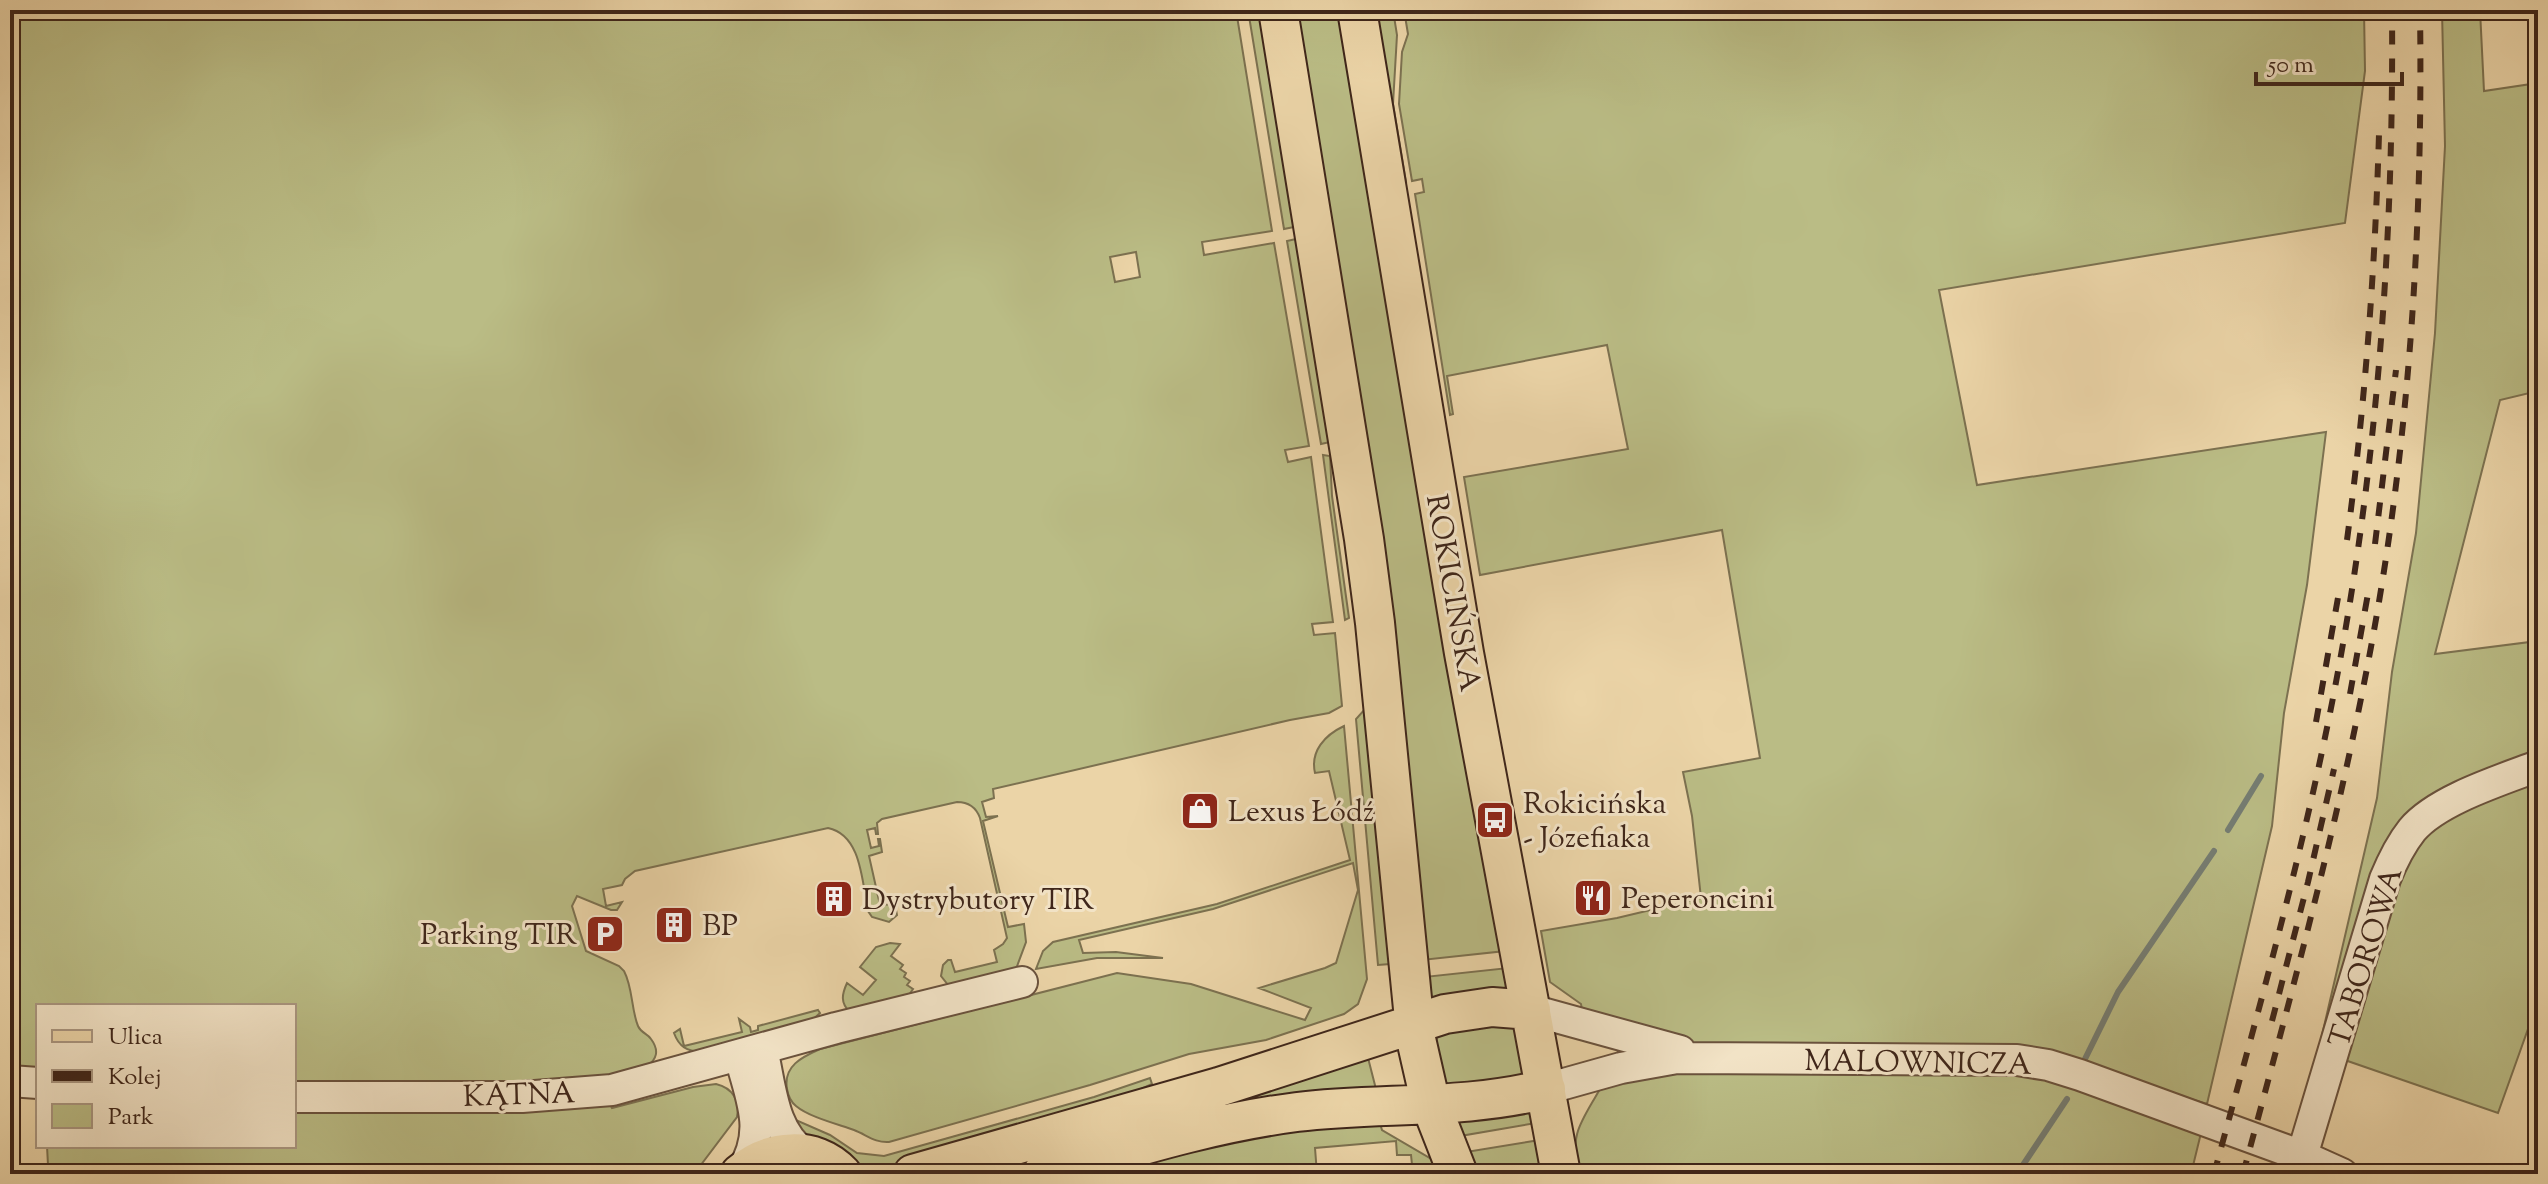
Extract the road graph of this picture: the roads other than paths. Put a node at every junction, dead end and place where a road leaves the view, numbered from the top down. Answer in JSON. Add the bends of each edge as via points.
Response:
{"nodes":[{"id":1,"x":1278,"y":10,"type":"edge"},
{"id":2,"x":1357,"y":10,"type":"edge"},
{"id":3,"x":2538,"y":766,"type":"edge"},
{"id":4,"x":1022,"y":982,"type":"dead end"},
{"id":5,"x":1531,"y":1010,"type":"junction"},
{"id":6,"x":1414,"y":1023,"type":"junction"},
{"id":7,"x":751,"y":1052,"type":"junction"},
{"id":8,"x":1715,"y":1057,"type":"junction"},
{"id":9,"x":10,"y":1081,"type":"edge"},
{"id":10,"x":36,"y":1083,"type":"edge"},
{"id":11,"x":1546,"y":1089,"type":"junction"},
{"id":12,"x":296,"y":1097,"type":"edge"},
{"id":13,"x":1431,"y":1105,"type":"junction"},
{"id":14,"x":2296,"y":1165,"type":"edge"},
{"id":15,"x":832,"y":1168,"type":"edge"},
{"id":16,"x":741,"y":1173,"type":"edge"},
{"id":17,"x":913,"y":1174,"type":"edge"},
{"id":18,"x":1042,"y":1174,"type":"edge"},
{"id":19,"x":1458,"y":1174,"type":"edge"},
{"id":20,"x":1561,"y":1174,"type":"edge"},
{"id":21,"x":2342,"y":1174,"type":"edge"}],
"edges":[{"from":1,"to":6,"type":"main road","via":[[1364,539]]},
{"from":2,"to":5,"type":"main road","name":"ROKICIŃSKA","via":[[1464,653]]},
{"from":3,"to":14,"type":"street","name":"TABOROWA","via":[[2446,804],[2420,822],[2402,845],[2385,879]]},
{"from":4,"to":7,"type":"street","name":"KĄTNA"},
{"from":5,"to":6,"type":"main road","via":[[1477,1008]]},
{"from":5,"to":8,"type":"street","name":"MALOWNICZA","via":[[1663,1048]]},
{"from":5,"to":11,"type":"main road","name":"ROKICIŃSKA"},
{"from":6,"to":13,"type":"main road"},
{"from":6,"to":17,"type":"main road","via":[[1219,1087]]},
{"from":7,"to":12,"type":"street","name":"KĄTNA","via":[[612,1090],[522,1097]]},
{"from":7,"to":15,"type":"street","via":[[783,1132],[794,1147]]},
{"from":7,"to":16,"type":"street","via":[[757,1130]]},
{"from":8,"to":11,"type":"street","name":"MALOWNICZA","via":[[1643,1063]]},
{"from":8,"to":14,"type":"street","name":"MALOWNICZA","via":[[2031,1062],[2080,1075]]},
{"from":9,"to":10,"type":"street"},
{"from":11,"to":13,"type":"main road","via":[[1499,1100]]},
{"from":11,"to":20,"type":"main road","name":"ROKICIŃSKA"},
{"from":13,"to":18,"type":"main road","via":[[1252,1118]]},
{"from":13,"to":19,"type":"main road"},
{"from":14,"to":21,"type":"street","name":"MALOWNICZA"},
{"from":15,"to":16,"type":"main road","via":[[784,1154],[765,1158]]}]}
